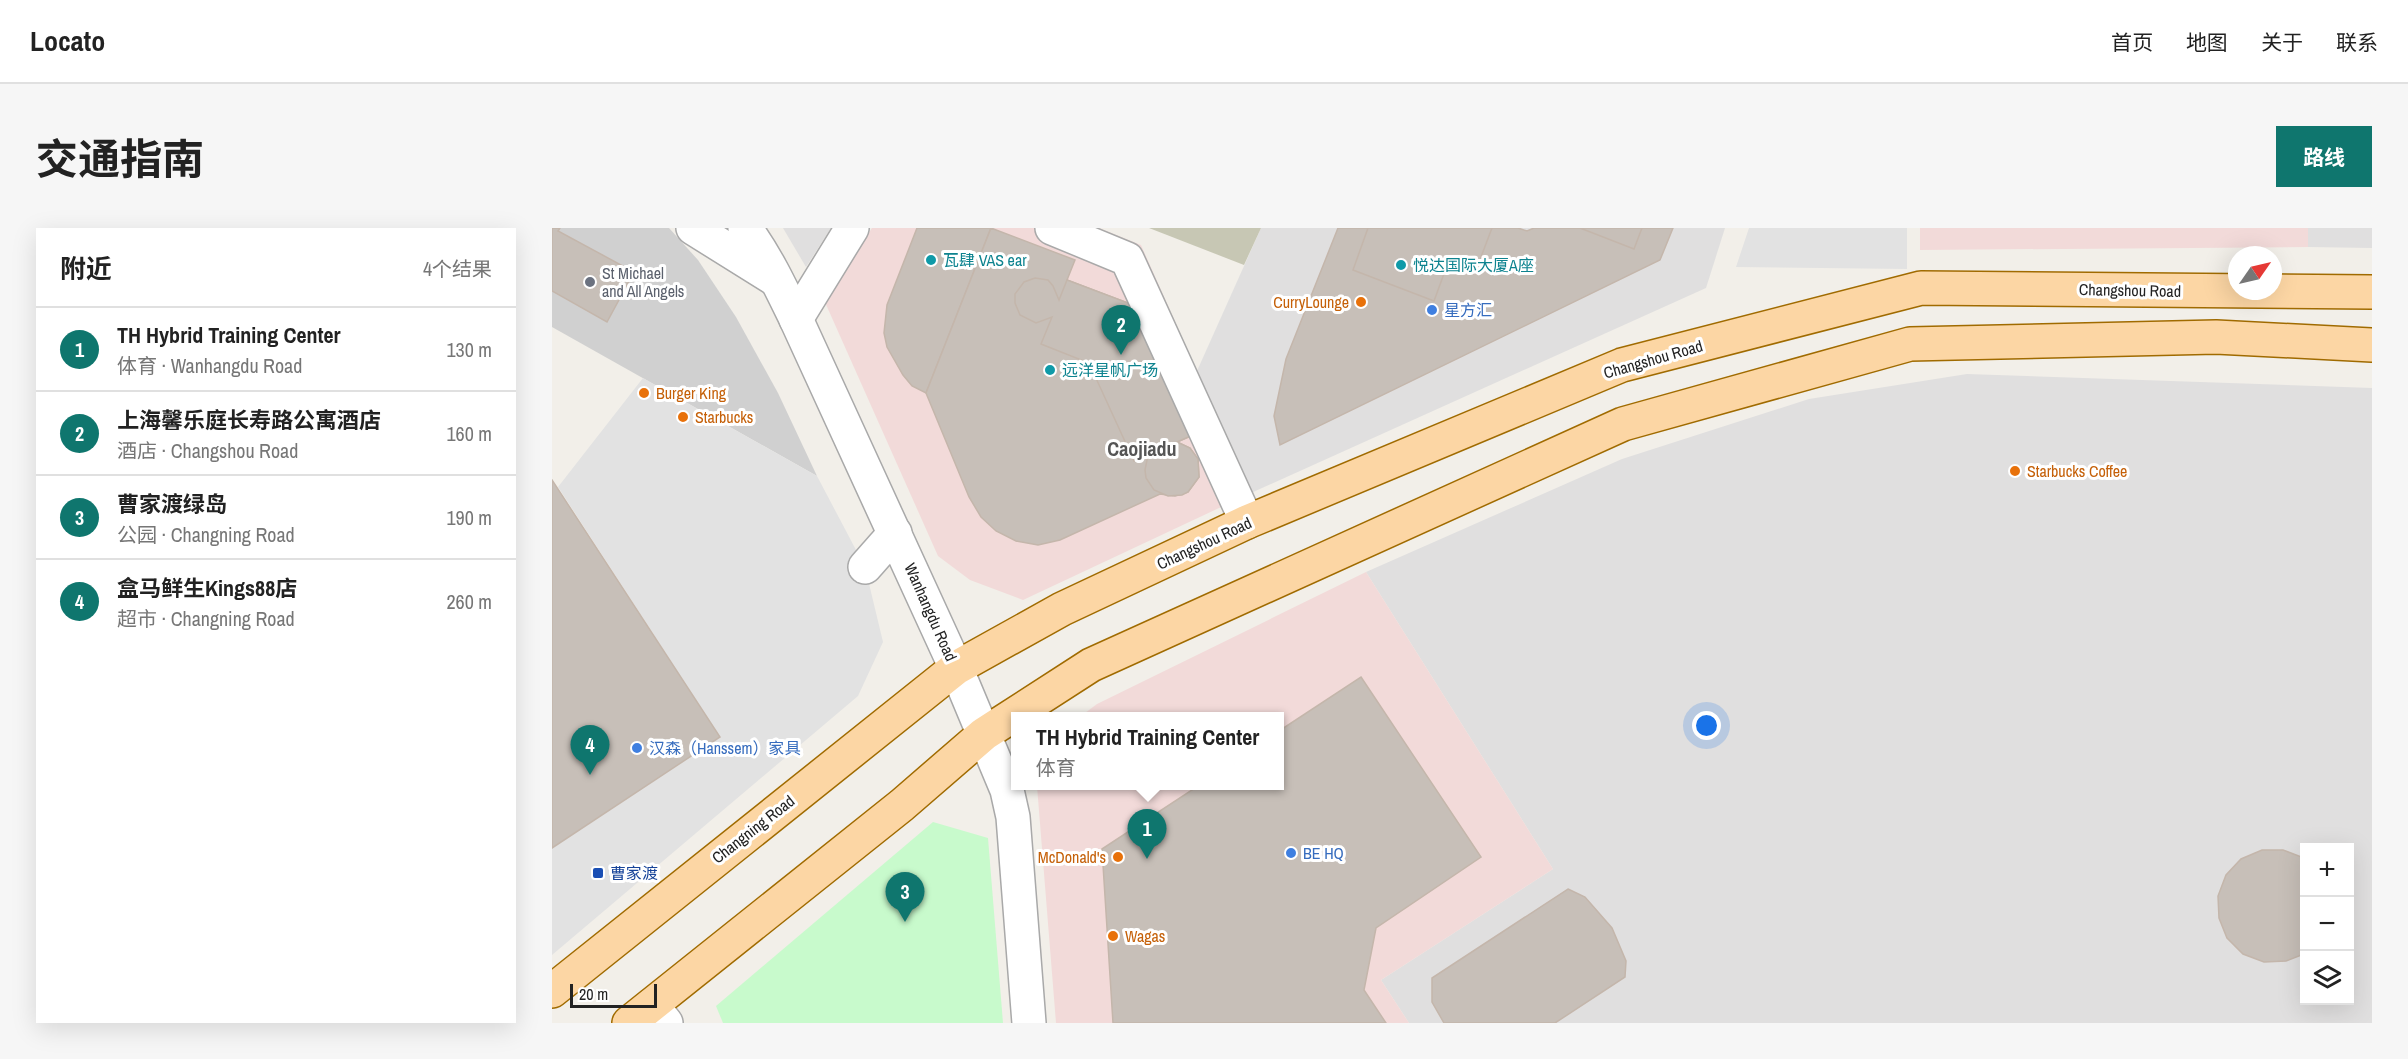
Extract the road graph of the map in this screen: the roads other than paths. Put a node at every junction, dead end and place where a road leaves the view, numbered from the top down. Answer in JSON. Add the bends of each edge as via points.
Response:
{"nodes":[{"id":1,"x":693,"y":228,"type":"edge"},
{"id":2,"x":745,"y":228,"type":"edge"},
{"id":3,"x":852,"y":228,"type":"edge"},
{"id":4,"x":1052,"y":228,"type":"edge"},
{"id":5,"x":777,"y":280,"type":"junction"},
{"id":6,"x":2372,"y":292,"type":"edge"},
{"id":7,"x":796,"y":319,"type":"junction"},
{"id":8,"x":2372,"y":345,"type":"edge"},
{"id":9,"x":1247,"y":522,"type":"junction"},
{"id":10,"x":895,"y":533,"type":"junction"},
{"id":11,"x":865,"y":567,"type":"dead end"},
{"id":12,"x":956,"y":668,"type":"junction"},
{"id":13,"x":1018,"y":712,"type":"edge"},
{"id":14,"x":1011,"y":717,"type":"edge"},
{"id":15,"x":984,"y":734,"type":"junction"},
{"id":16,"x":552,"y":991,"type":"edge"},
{"id":17,"x":649,"y":1017,"type":"edge"},
{"id":18,"x":1029,"y":1023,"type":"edge"}],
"edges":[{"from":1,"to":5,"type":"street"},
{"from":2,"to":5,"type":"street","name":"Wanhangdu Road"},
{"from":3,"to":7,"type":"street"},
{"from":4,"to":9,"type":"street","via":[[1127,259]]},
{"from":5,"to":7,"type":"street","name":"Wanhangdu Road"},
{"from":6,"to":9,"type":"main road","name":"Changshou Road","via":[[1921,288],[1622,365]]},
{"from":7,"to":10,"type":"street","name":"Wanhangdu Road"},
{"from":8,"to":13,"type":"main road","via":[[2216,337],[1910,344],[1623,424],[1091,665]]},
{"from":9,"to":12,"type":"main road","name":"Changshou Road","via":[[1062,609]]},
{"from":10,"to":11,"type":"street"},
{"from":10,"to":12,"type":"street","name":"Wanhangdu Road"},
{"from":12,"to":15,"type":"street","name":"Wanhangdu Road"},
{"from":12,"to":16,"type":"main road","name":"Changning Road"},
{"from":14,"to":15,"type":"main road"},
{"from":15,"to":17,"type":"main road"},
{"from":15,"to":18,"type":"street","name":"Wanhangdu Road","via":[[1007,790],[1013,817]]}]}
